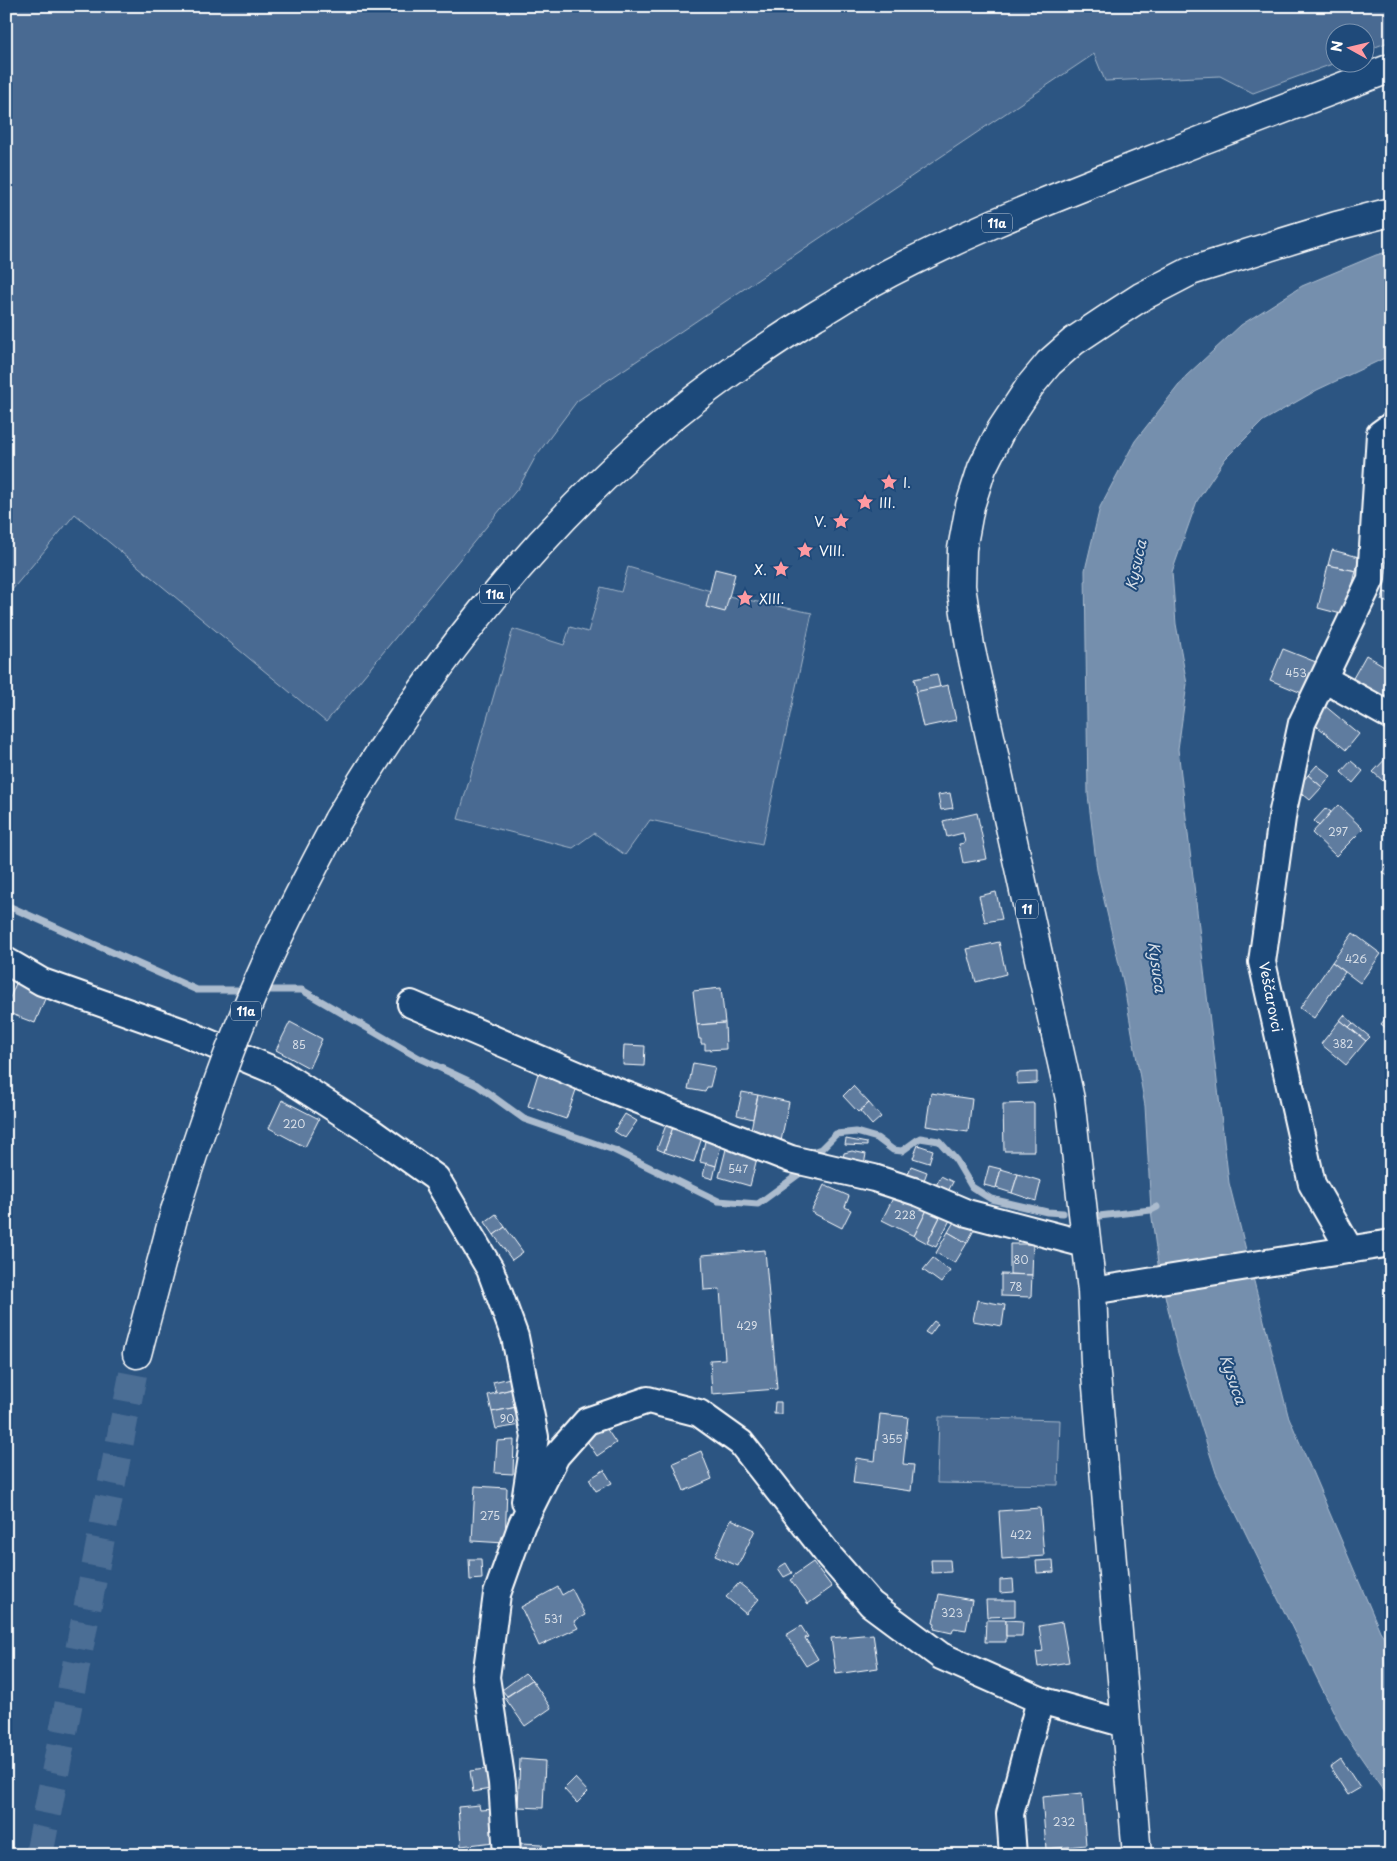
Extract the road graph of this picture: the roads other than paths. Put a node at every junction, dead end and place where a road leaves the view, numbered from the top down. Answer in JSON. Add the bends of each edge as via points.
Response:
{"nodes":[{"id":1,"x":1391,"y":68,"type":"edge"},
{"id":2,"x":1391,"y":212,"type":"edge"},
{"id":3,"x":1391,"y":426,"type":"edge"},
{"id":4,"x":1324,"y":679,"type":"junction"},
{"id":5,"x":1391,"y":716,"type":"edge"},
{"id":6,"x":6,"y":960,"type":"edge"},
{"id":7,"x":411,"y":1004,"type":"dead end"},
{"id":8,"x":1391,"y":1243,"type":"edge"},
{"id":9,"x":1085,"y":1244,"type":"junction"},
{"id":10,"x":1350,"y":1250,"type":"junction"},
{"id":11,"x":1092,"y":1291,"type":"junction"},
{"id":12,"x":137,"y":1354,"type":"tunnel mouth"},
{"id":13,"x":522,"y":1524,"type":"junction"},
{"id":14,"x":1040,"y":1700,"type":"junction"},
{"id":15,"x":1126,"y":1724,"type":"junction"},
{"id":16,"x":507,"y":1855,"type":"edge"},
{"id":17,"x":1013,"y":1855,"type":"edge"},
{"id":18,"x":1137,"y":1855,"type":"edge"}],
"edges":[{"from":1,"to":12,"type":"main road","number":"11a","bridge":true,"via":[[1047,201],[866,286],[776,341],[692,402],[581,499],[487,604],[391,736],[338,820],[299,894],[236,1035],[201,1128]]},
{"from":2,"to":9,"type":"main road","number":"11","via":[[1192,271],[1141,297],[1074,341],[1030,386],[1001,430],[982,468],[970,506],[962,549],[961,586],[970,646],[1070,1099]]},
{"from":3,"to":4,"type":"street","name":"Veščarovci","via":[[1380,434],[1371,579]]},
{"from":4,"to":5,"type":"street"},
{"from":4,"to":10,"type":"street","name":"Veščarovci","via":[[1302,723],[1283,811],[1262,962],[1312,1184]]},
{"from":6,"to":13,"type":"street","via":[[42,982],[183,1032],[280,1073],[436,1178],[490,1270],[515,1337],[535,1436]]},
{"from":7,"to":9,"type":"street","via":[[608,1088],[791,1158],[874,1178],[967,1213]]},
{"from":8,"to":10,"type":"street"},
{"from":9,"to":11,"type":"main road","number":"11"},
{"from":10,"to":11,"type":"street"},
{"from":11,"to":15,"type":"main road","number":"11"},
{"from":13,"to":14,"type":"street","via":[[556,1456],[587,1421],[648,1400],[699,1413],[741,1443],[871,1604],[941,1656]]},
{"from":13,"to":16,"type":"street","via":[[497,1594],[486,1677],[502,1783]]},
{"from":14,"to":15,"type":"street"},
{"from":14,"to":17,"type":"street","via":[[1010,1814]]},
{"from":15,"to":18,"type":"main road","number":"11"}]}
